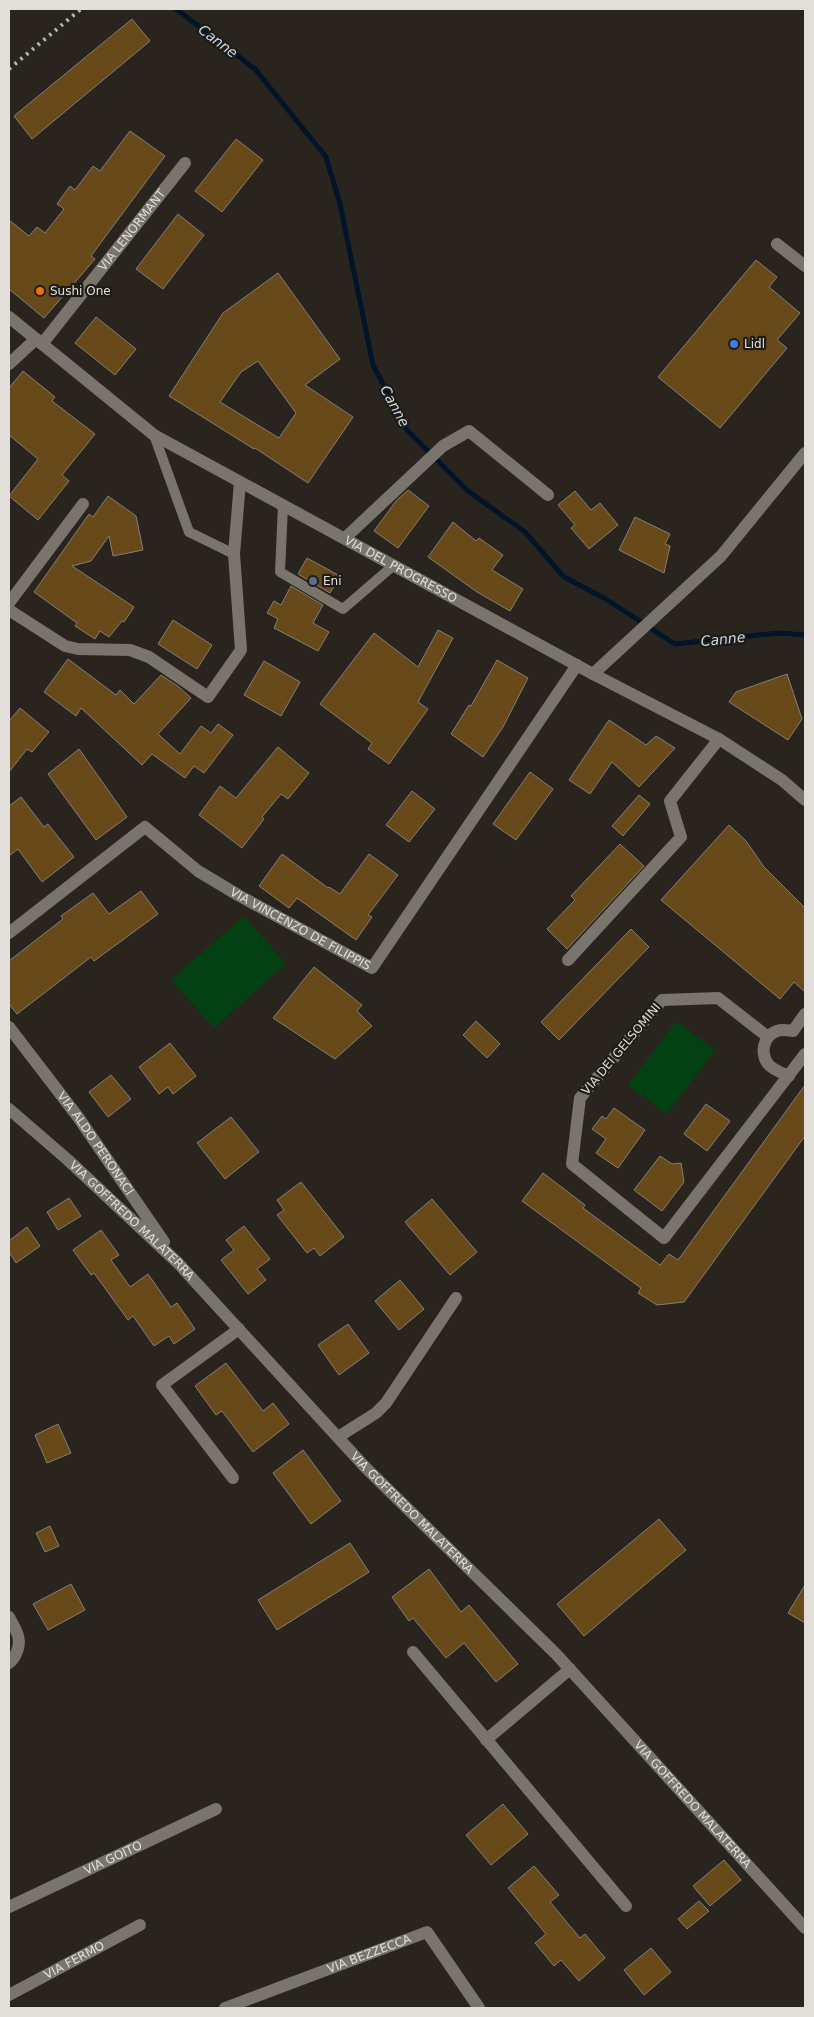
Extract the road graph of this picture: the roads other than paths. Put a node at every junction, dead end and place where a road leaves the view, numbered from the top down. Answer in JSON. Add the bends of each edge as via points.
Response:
{"nodes":[{"id":1,"x":185,"y":163,"type":"dead end"},
{"id":2,"x":777,"y":244,"type":"dead end"},
{"id":3,"x":805,"y":266,"type":"edge"},
{"id":4,"x":9,"y":317,"type":"edge"},
{"id":5,"x":39,"y":341,"type":"junction"},
{"id":6,"x":9,"y":364,"type":"edge"},
{"id":7,"x":154,"y":435,"type":"junction"},
{"id":8,"x":805,"y":452,"type":"edge"},
{"id":9,"x":240,"y":482,"type":"junction"},
{"id":10,"x":548,"y":495,"type":"dead end"},
{"id":11,"x":83,"y":504,"type":"dead end"},
{"id":12,"x":283,"y":505,"type":"junction"},
{"id":13,"x":344,"y":538,"type":"junction"},
{"id":14,"x":234,"y":554,"type":"junction"},
{"id":15,"x":394,"y":565,"type":"junction"},
{"id":16,"x":9,"y":603,"type":"edge"},
{"id":17,"x":9,"y":610,"type":"edge"},
{"id":18,"x":577,"y":665,"type":"junction"},
{"id":19,"x":593,"y":674,"type":"junction"},
{"id":20,"x":719,"y":739,"type":"junction"},
{"id":21,"x":805,"y":800,"type":"edge"},
{"id":22,"x":9,"y":933,"type":"edge"},
{"id":23,"x":568,"y":960,"type":"dead end"},
{"id":24,"x":805,"y":1014,"type":"edge"},
{"id":25,"x":9,"y":1027,"type":"edge"},
{"id":26,"x":768,"y":1037,"type":"junction"},
{"id":27,"x":805,"y":1054,"type":"edge"},
{"id":28,"x":789,"y":1076,"type":"junction"},
{"id":29,"x":9,"y":1109,"type":"edge"},
{"id":30,"x":178,"y":1263,"type":"junction"},
{"id":31,"x":456,"y":1298,"type":"dead end"},
{"id":32,"x":239,"y":1329,"type":"junction"},
{"id":33,"x":338,"y":1437,"type":"junction"},
{"id":34,"x":232,"y":1478,"type":"dead end"},
{"id":35,"x":9,"y":1617,"type":"edge"},
{"id":36,"x":413,"y":1652,"type":"dead end"},
{"id":37,"x":9,"y":1663,"type":"edge"},
{"id":38,"x":570,"y":1669,"type":"junction"},
{"id":39,"x":486,"y":1740,"type":"junction"},
{"id":40,"x":216,"y":1809,"type":"dead end"},
{"id":41,"x":626,"y":1906,"type":"dead end"},
{"id":42,"x":9,"y":1907,"type":"edge"},
{"id":43,"x":140,"y":1925,"type":"dead end"},
{"id":44,"x":805,"y":1928,"type":"edge"},
{"id":45,"x":9,"y":1995,"type":"edge"},
{"id":46,"x":225,"y":2008,"type":"edge"},
{"id":47,"x":479,"y":2008,"type":"edge"}],
"edges":[{"from":1,"to":5,"type":"street","name":"VIA LENORMANT"},
{"from":2,"to":3,"type":"street"},
{"from":4,"to":5,"type":"street","name":"VIA DEL PROGRESSO"},
{"from":5,"to":6,"type":"street","name":"VIA LENORMANT"},
{"from":5,"to":7,"type":"street","name":"VIA DEL PROGRESSO"},
{"from":7,"to":9,"type":"street","name":"VIA DEL PROGRESSO"},
{"from":7,"to":14,"type":"lane","via":[[189,532]]},
{"from":8,"to":19,"type":"street","via":[[721,556]]},
{"from":9,"to":12,"type":"street","name":"VIA DEL PROGRESSO"},
{"from":9,"to":14,"type":"street"},
{"from":10,"to":13,"type":"street","via":[[469,431],[443,446]]},
{"from":11,"to":16,"type":"street"},
{"from":12,"to":13,"type":"street","name":"VIA DEL PROGRESSO"},
{"from":12,"to":15,"type":"lane","via":[[280,572],[343,609]]},
{"from":13,"to":15,"type":"street","name":"VIA DEL PROGRESSO"},
{"from":14,"to":17,"type":"street","via":[[241,650],[208,696],[149,656],[130,650],[65,646]]},
{"from":15,"to":18,"type":"street","name":"VIA DEL PROGRESSO"},
{"from":18,"to":19,"type":"street","name":"VIA DEL PROGRESSO"},
{"from":18,"to":22,"type":"street","name":"VIA VINCENZO DE FILIPPIS","via":[[372,968],[198,871],[144,827]]},
{"from":19,"to":20,"type":"street","name":"VIA DEL PROGRESSO"},
{"from":20,"to":21,"type":"street","name":"VIA DEL PROGRESSO","via":[[782,780]]},
{"from":20,"to":23,"type":"street","via":[[670,801],[681,837]]},
{"from":24,"to":26,"type":"street","via":[[793,1031],[775,1031]]},
{"from":25,"to":30,"type":"street","name":"VIA ALDO PERONACI","via":[[78,1117]]},
{"from":26,"to":28,"type":"street","via":[[763,1047],[768,1065]]},
{"from":26,"to":28,"type":"street","name":"VIA DEI GELSOMINI","via":[[718,998],[662,1000],[580,1098],[572,1164],[664,1238]]},
{"from":27,"to":28,"type":"street","name":"VIA DEI GELSOMINI"},
{"from":29,"to":30,"type":"street","name":"VIA GOFFREDO MALATERRA"},
{"from":30,"to":32,"type":"street","name":"VIA GOFFREDO MALATERRA"},
{"from":31,"to":33,"type":"street","via":[[386,1403]]},
{"from":32,"to":33,"type":"street","name":"VIA GOFFREDO MALATERRA"},
{"from":32,"to":34,"type":"street","via":[[162,1385]]},
{"from":33,"to":38,"type":"street","name":"VIA GOFFREDO MALATERRA"},
{"from":35,"to":37,"type":"street","via":[[20,1644]]},
{"from":36,"to":39,"type":"street"},
{"from":38,"to":39,"type":"street"},
{"from":38,"to":44,"type":"street","name":"VIA GOFFREDO MALATERRA"},
{"from":39,"to":41,"type":"street"},
{"from":40,"to":42,"type":"street","name":"VIA GOITO"},
{"from":43,"to":45,"type":"street","name":"VIA FERMO"},
{"from":46,"to":47,"type":"street","name":"VIA BEZZECCA","via":[[427,1932]]}]}
